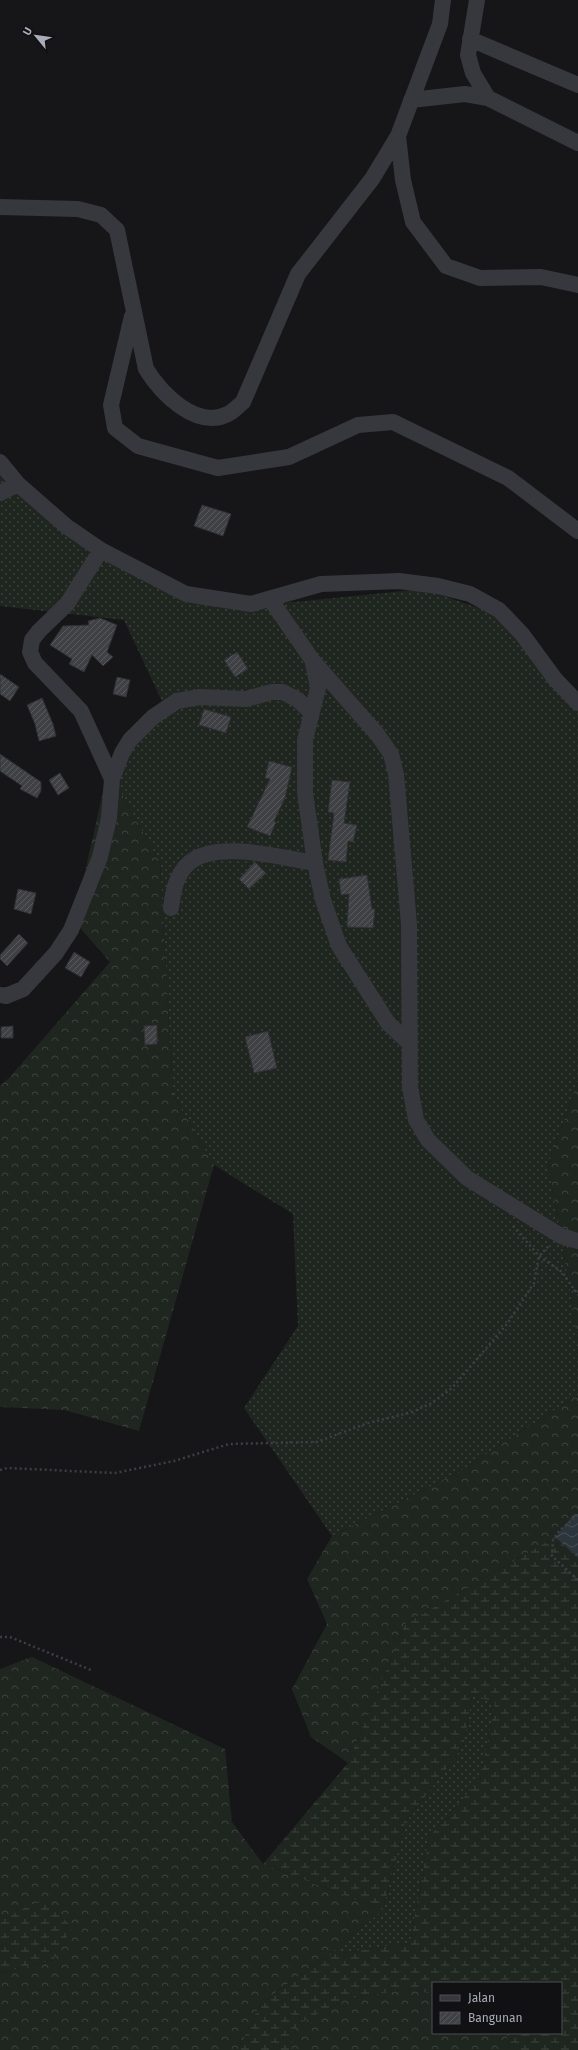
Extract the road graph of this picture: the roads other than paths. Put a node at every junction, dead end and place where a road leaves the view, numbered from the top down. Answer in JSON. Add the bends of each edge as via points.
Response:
{"nodes":[{"id":1,"x":443,"y":0,"type":"edge"},
{"id":2,"x":477,"y":0,"type":"edge"},
{"id":3,"x":470,"y":39,"type":"junction"},
{"id":4,"x":578,"y":85,"type":"edge"},
{"id":5,"x":488,"y":98,"type":"junction"},
{"id":6,"x":411,"y":100,"type":"junction"},
{"id":7,"x":398,"y":136,"type":"junction"},
{"id":8,"x":578,"y":143,"type":"edge"},
{"id":9,"x":0,"y":207,"type":"edge"},
{"id":10,"x":578,"y":285,"type":"edge"},
{"id":11,"x":134,"y":310,"type":"junction"},
{"id":12,"x":0,"y":462,"type":"edge"},
{"id":13,"x":18,"y":484,"type":"junction"},
{"id":14,"x":0,"y":493,"type":"edge"},
{"id":15,"x":578,"y":531,"type":"edge"},
{"id":16,"x":100,"y":550,"type":"junction"},
{"id":17,"x":270,"y":599,"type":"junction"},
{"id":18,"x":313,"y":661,"type":"junction"},
{"id":19,"x":578,"y":703,"type":"edge"},
{"id":20,"x":311,"y":712,"type":"junction"},
{"id":21,"x":112,"y":779,"type":"junction"},
{"id":22,"x":315,"y":863,"type":"junction"},
{"id":23,"x":171,"y":908,"type":"dead end"},
{"id":24,"x":0,"y":995,"type":"edge"},
{"id":25,"x":410,"y":1044,"type":"junction"},
{"id":26,"x":578,"y":1241,"type":"edge"}],
"edges":[{"from":1,"to":6,"type":"street","via":[[440,24]]},
{"from":2,"to":3,"type":"street"},
{"from":3,"to":4,"type":"street"},
{"from":3,"to":5,"type":"street","via":[[468,55],[473,73]]},
{"from":5,"to":6,"type":"street","via":[[465,94]]},
{"from":5,"to":8,"type":"street"},
{"from":6,"to":7,"type":"street"},
{"from":7,"to":10,"type":"street","via":[[403,180],[413,222],[446,266],[480,278],[541,277]]},
{"from":7,"to":11,"type":"street","via":[[372,179],[298,274],[243,402],[228,414],[213,418],[193,414],[181,408],[156,384],[146,369]]},
{"from":9,"to":11,"type":"street","via":[[78,209],[101,215],[117,230]]},
{"from":11,"to":15,"type":"street","via":[[111,405],[115,428],[138,446],[218,468],[289,457],[358,425],[393,422],[508,478]]},
{"from":12,"to":13,"type":"street"},
{"from":13,"to":14,"type":"street"},
{"from":13,"to":16,"type":"street","via":[[66,526]]},
{"from":16,"to":17,"type":"street","via":[[186,594],[251,604]]},
{"from":16,"to":21,"type":"street","via":[[67,604],[32,640],[30,652],[36,663],[81,711]]},
{"from":17,"to":18,"type":"street"},
{"from":17,"to":19,"type":"street","via":[[322,584],[399,581],[438,586],[470,594],[499,610]]},
{"from":18,"to":20,"type":"street","via":[[318,688]]},
{"from":18,"to":25,"type":"street","via":[[377,734],[390,754],[396,774],[409,924]]},
{"from":20,"to":21,"type":"street","via":[[298,700],[283,692],[272,692],[246,699],[200,697],[177,701],[153,717],[130,740]]},
{"from":20,"to":22,"type":"street","via":[[305,740],[305,793]]},
{"from":21,"to":24,"type":"street","via":[[109,818],[100,857],[71,930],[56,953],[23,989],[6,996]]},
{"from":22,"to":23,"type":"street","via":[[237,851],[214,851],[190,862],[182,872],[173,890]]},
{"from":22,"to":25,"type":"street","via":[[323,900],[339,946],[388,1023]]},
{"from":25,"to":26,"type":"street","via":[[410,1087],[416,1120],[428,1140],[467,1178],[562,1236]]}]}
